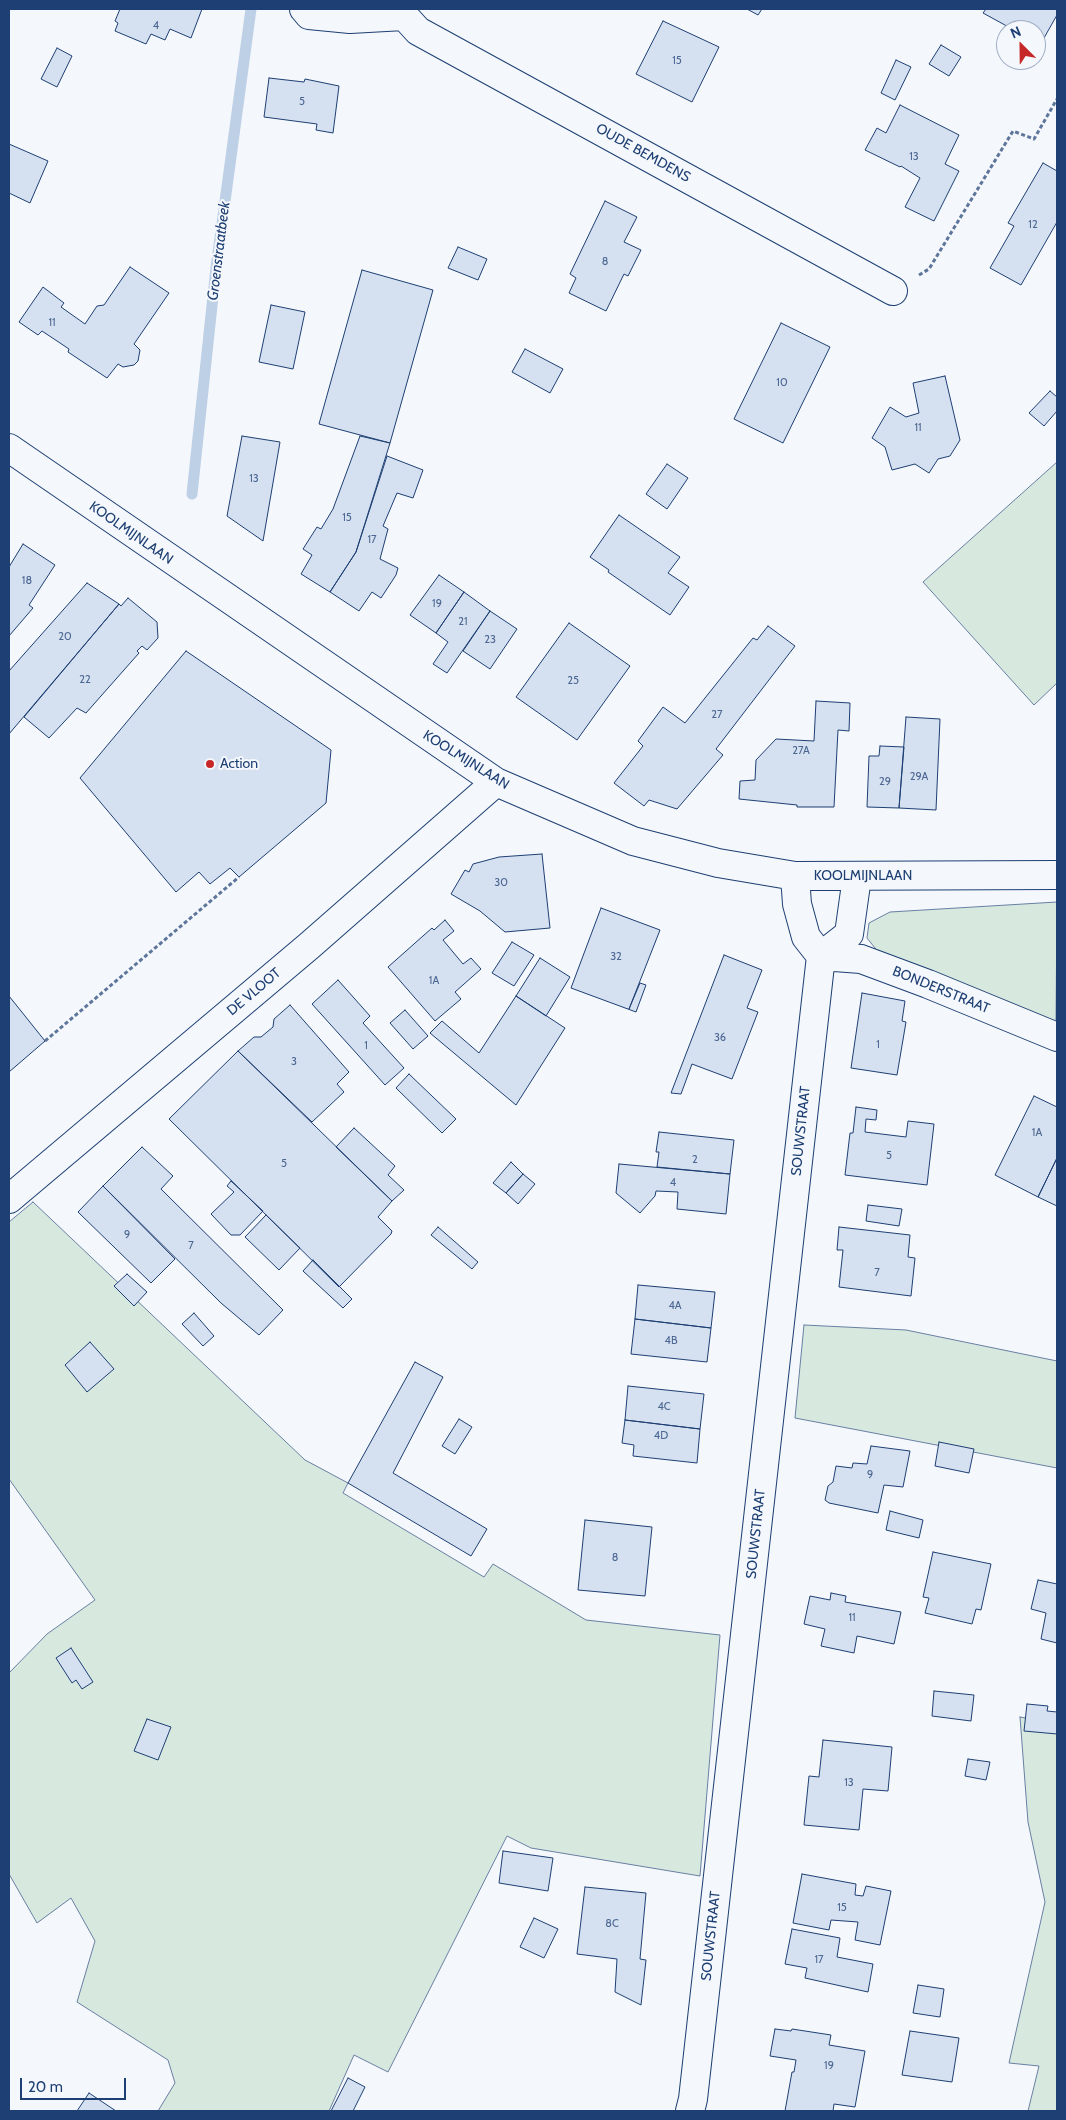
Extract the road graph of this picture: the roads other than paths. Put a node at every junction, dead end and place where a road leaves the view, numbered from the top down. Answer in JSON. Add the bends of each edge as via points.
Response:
{"nodes":[{"id":1,"x":304,"y":9,"type":"edge"},
{"id":2,"x":401,"y":12,"type":"edge"},
{"id":3,"x":893,"y":291,"type":"road end"},
{"id":4,"x":9,"y":448,"type":"edge"},
{"id":5,"x":496,"y":782,"type":"junction"},
{"id":6,"x":1057,"y":875,"type":"edge"},
{"id":7,"x":795,"y":876,"type":"junction"},
{"id":8,"x":857,"y":877,"type":"junction"},
{"id":9,"x":821,"y":956,"type":"junction"},
{"id":10,"x":1057,"y":1038,"type":"edge"},
{"id":11,"x":9,"y":1198,"type":"edge"},
{"id":12,"x":690,"y":2111,"type":"edge"}],
"edges":[{"from":1,"to":2,"type":"street","via":[[309,15],[350,19]]},
{"from":2,"to":3,"type":"street","name":"OUDE BEMDENS","via":[[418,31]]},
{"from":4,"to":5,"type":"street","name":"KOOLMIJNLAAN"},
{"from":5,"to":7,"type":"street","name":"KOOLMIJNLAAN","via":[[634,841],[718,863]]},
{"from":5,"to":11,"type":"street","name":"DE VLOOT","via":[[309,946]]},
{"from":6,"to":8,"type":"street","name":"KOOLMIJNLAAN"},
{"from":7,"to":8,"type":"street","name":"KOOLMIJNLAAN"},
{"from":7,"to":9,"type":"street","via":[[797,904],[806,937]]},
{"from":8,"to":9,"type":"street","via":[[849,934]]},
{"from":9,"to":10,"type":"street","name":"BONDERSTRAAT","via":[[861,959]]},
{"from":9,"to":12,"type":"street","name":"SOUWSTRAAT"}]}
